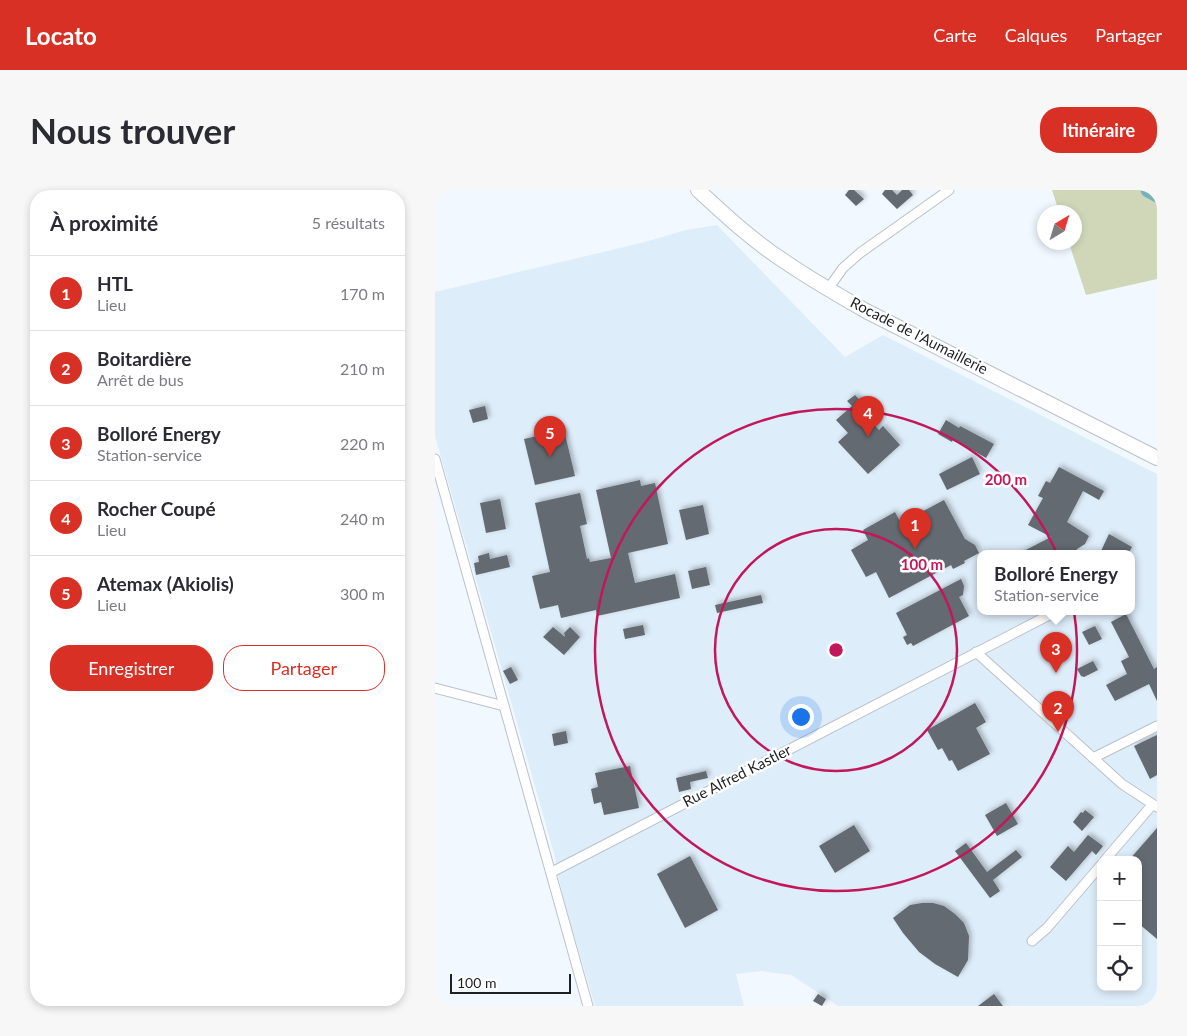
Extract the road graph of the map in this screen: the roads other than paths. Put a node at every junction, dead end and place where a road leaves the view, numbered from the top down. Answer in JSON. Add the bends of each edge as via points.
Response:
{"nodes":[{"id":1,"x":697,"y":190,"type":"edge"},
{"id":2,"x":949,"y":190,"type":"edge"},
{"id":3,"x":828,"y":289,"type":"junction"},
{"id":4,"x":1157,"y":458,"type":"edge"},
{"id":5,"x":435,"y":459,"type":"edge"},
{"id":6,"x":1049,"y":615,"type":"edge"},
{"id":7,"x":976,"y":652,"type":"junction"},
{"id":8,"x":435,"y":688,"type":"edge"},
{"id":9,"x":504,"y":706,"type":"junction"},
{"id":10,"x":1157,"y":726,"type":"edge"},
{"id":11,"x":1093,"y":758,"type":"junction"},
{"id":12,"x":1154,"y":806,"type":"edge"},
{"id":13,"x":1109,"y":856,"type":"edge"},
{"id":14,"x":1097,"y":870,"type":"edge"},
{"id":15,"x":552,"y":872,"type":"junction"},
{"id":16,"x":1032,"y":941,"type":"dead end"},
{"id":17,"x":588,"y":1006,"type":"edge"}],
"edges":[{"from":1,"to":3,"type":"main road","name":"Rocade de l'Aumaillerie","via":[[782,261]]},
{"from":2,"to":3,"type":"street","via":[[859,253]]},
{"from":3,"to":4,"type":"main road","name":"Rocade de l'Aumaillerie"},
{"from":5,"to":9,"type":"street"},
{"from":6,"to":7,"type":"street","name":"Rue Alfred Kastler"},
{"from":7,"to":11,"type":"street"},
{"from":7,"to":15,"type":"street","name":"Rue Alfred Kastler"},
{"from":8,"to":9,"type":"street"},
{"from":9,"to":15,"type":"street"},
{"from":10,"to":11,"type":"street"},
{"from":11,"to":12,"type":"street","via":[[1121,784]]},
{"from":12,"to":13,"type":"street"},
{"from":14,"to":16,"type":"street"},
{"from":15,"to":17,"type":"street"}]}
